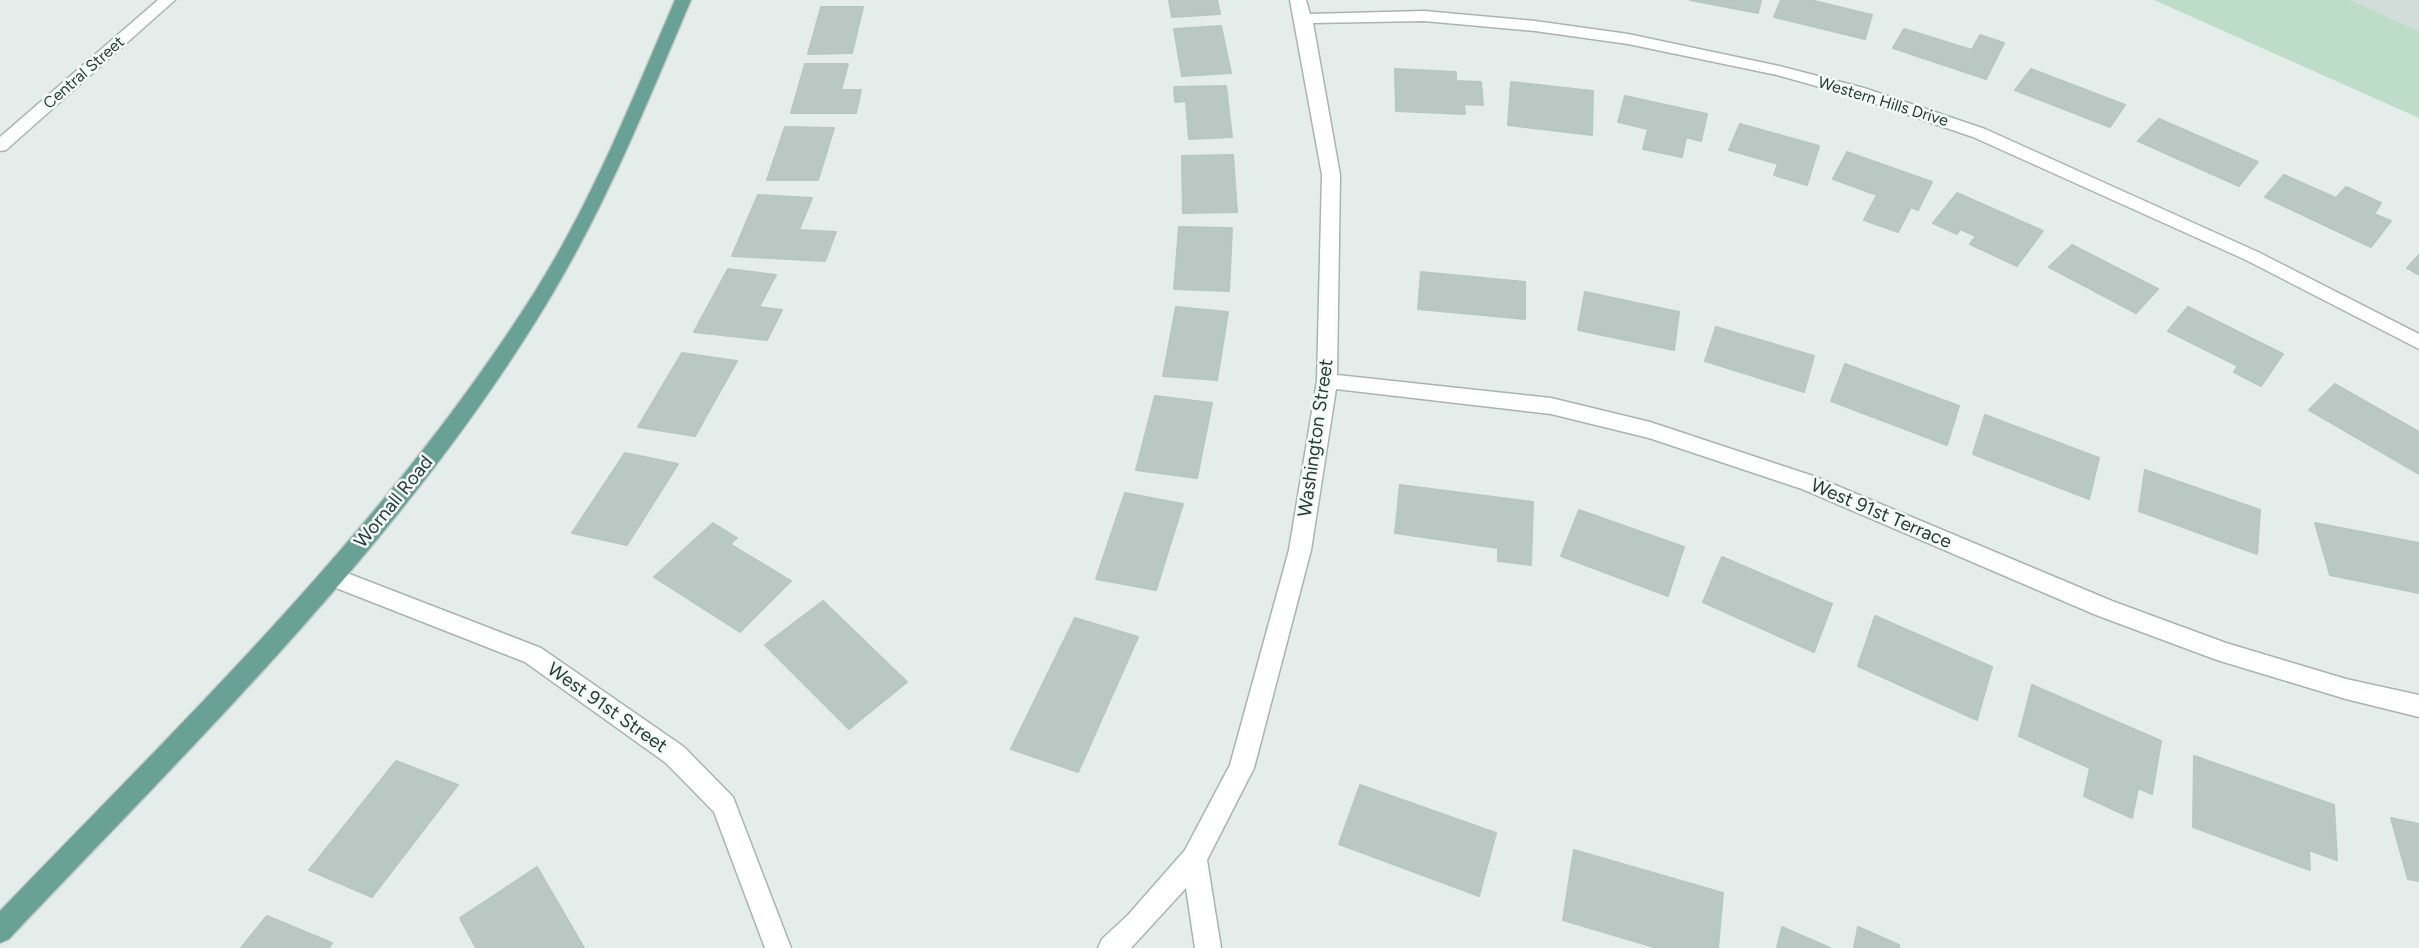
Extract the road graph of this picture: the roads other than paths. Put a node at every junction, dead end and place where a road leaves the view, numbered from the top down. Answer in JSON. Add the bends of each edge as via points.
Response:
{"nodes":[{"id":1,"x":167,"y":0,"type":"edge"},
{"id":2,"x":683,"y":0,"type":"edge"},
{"id":3,"x":1301,"y":9,"type":"edge"},
{"id":4,"x":0,"y":146,"type":"edge"},
{"id":5,"x":2419,"y":342,"type":"edge"},
{"id":6,"x":1327,"y":380,"type":"junction"},
{"id":7,"x":334,"y":577,"type":"junction"},
{"id":8,"x":2419,"y":706,"type":"edge"},
{"id":9,"x":1194,"y":859,"type":"junction"},
{"id":10,"x":0,"y":930,"type":"edge"},
{"id":11,"x":778,"y":948,"type":"edge"},
{"id":12,"x":1111,"y":948,"type":"edge"},
{"id":13,"x":1208,"y":948,"type":"edge"}],
"edges":[{"from":1,"to":4,"type":"street","name":"Central Street"},
{"from":2,"to":7,"type":"main road","name":"Wornall Road","via":[[578,234],[542,295],[427,463]]},
{"from":3,"to":5,"type":"street","name":"Western Hills Drive","via":[[1535,26],[1628,39],[1858,92],[1979,133],[2252,256]]},
{"from":3,"to":6,"type":"street","name":"Washington Street","via":[[1331,175]]},
{"from":6,"to":8,"type":"street","name":"West 91st Terrace","via":[[1550,406],[1650,430],[1809,483],[2104,608],[2225,653]]},
{"from":6,"to":9,"type":"street","name":"Washington Street","via":[[1300,550],[1249,743],[1242,768]]},
{"from":7,"to":10,"type":"main road","name":"Wornall Road"},
{"from":7,"to":11,"type":"street","name":"West 91st Street","via":[[533,655],[675,755],[724,805]]},
{"from":9,"to":12,"type":"street","name":"Washington Street"},
{"from":9,"to":13,"type":"street"}]}
